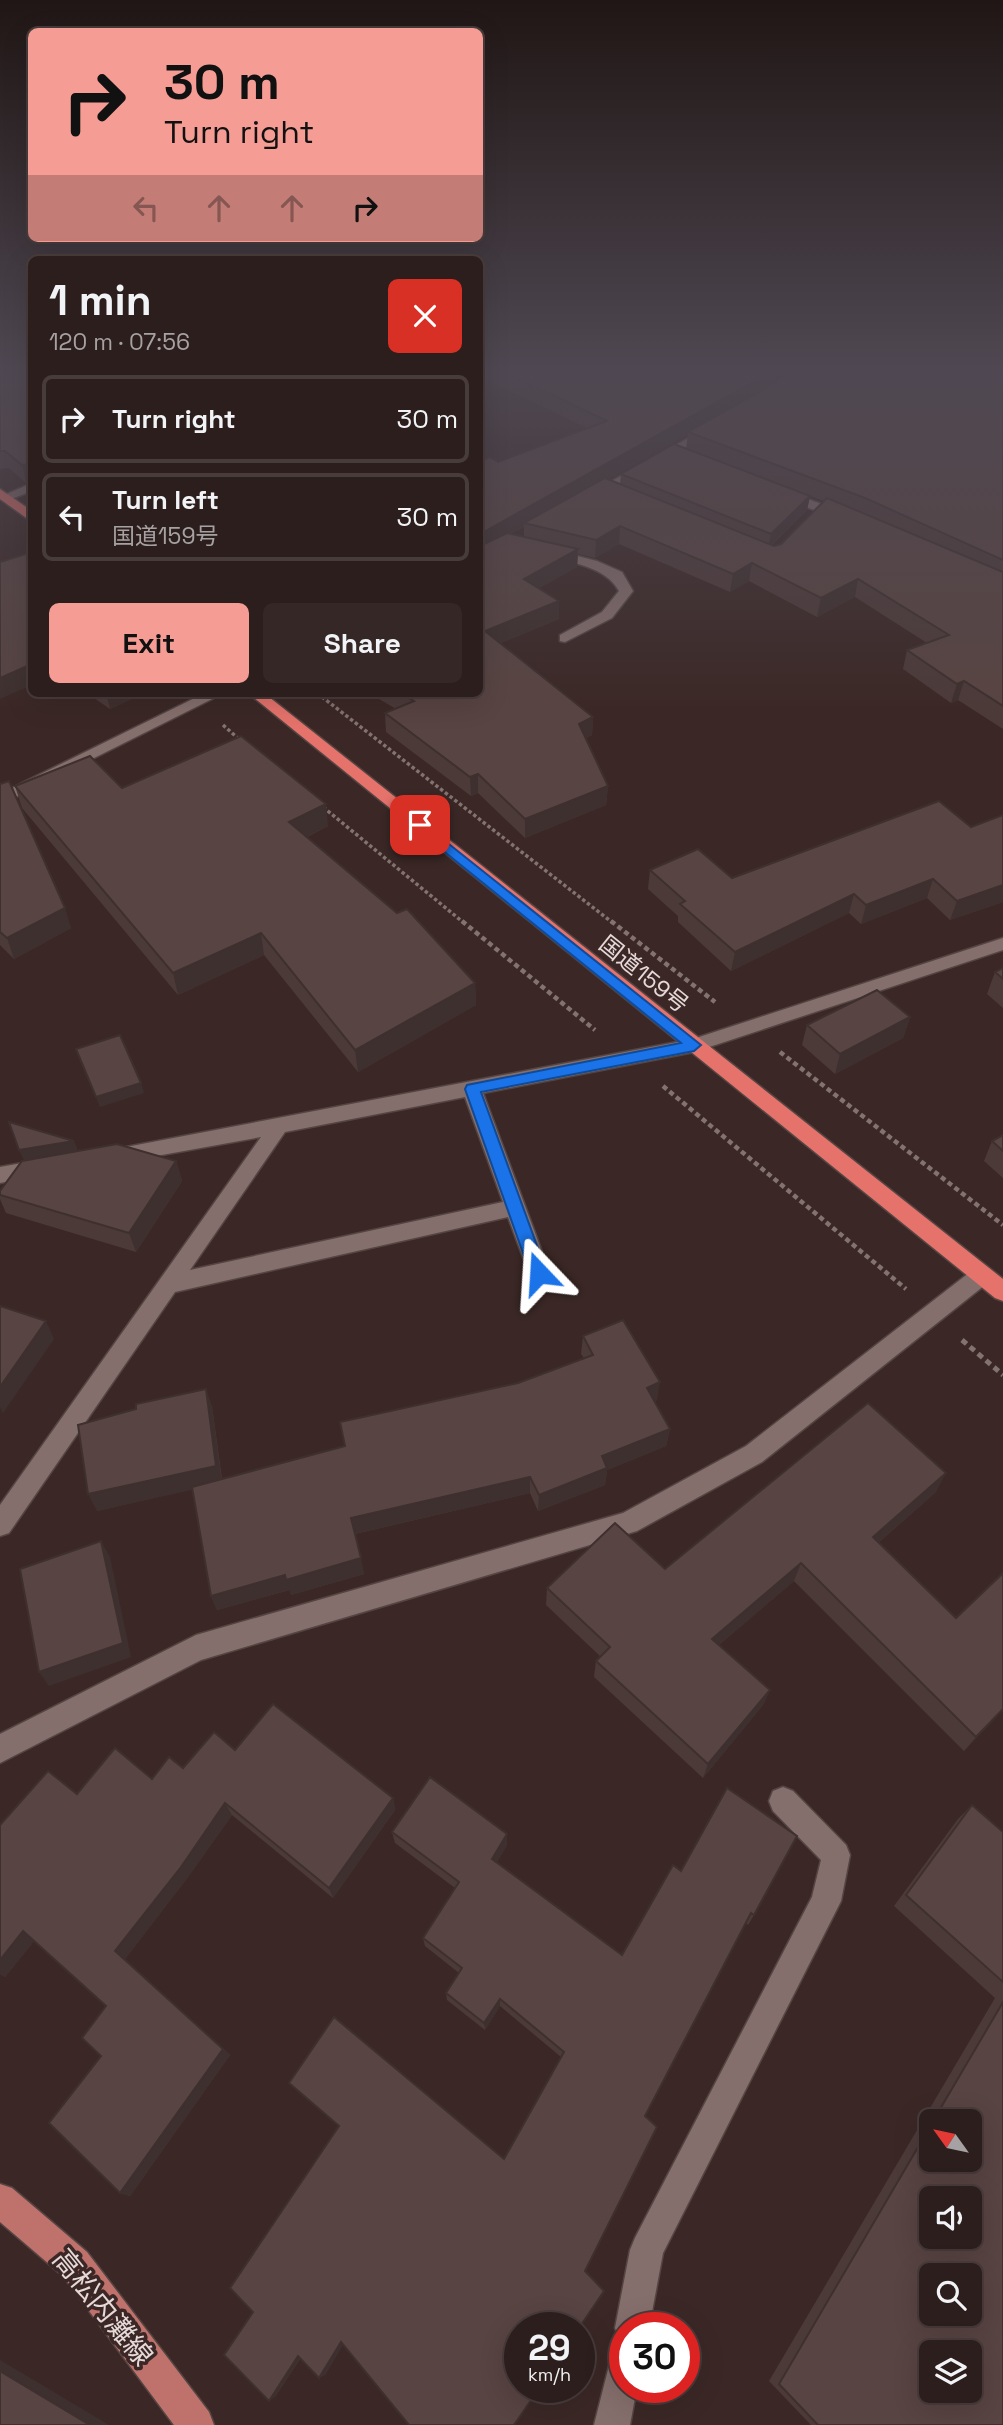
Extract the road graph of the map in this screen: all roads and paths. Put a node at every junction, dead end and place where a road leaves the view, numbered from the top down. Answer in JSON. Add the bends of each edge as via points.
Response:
{"nodes":[{"id":1,"x":623,"y":484,"type":"edge"},
{"id":2,"x":28,"y":488,"type":"edge"},
{"id":3,"x":771,"y":489,"type":"edge"},
{"id":4,"x":3,"y":495,"type":"edge"},
{"id":5,"x":583,"y":501,"type":"edge"},
{"id":6,"x":28,"y":514,"type":"edge"},
{"id":7,"x":855,"y":521,"type":"edge"},
{"id":8,"x":531,"y":549,"type":"edge"},
{"id":9,"x":565,"y":638,"type":"dead end"},
{"id":10,"x":208,"y":697,"type":"edge"},
{"id":11,"x":260,"y":697,"type":"edge"},
{"id":12,"x":322,"y":697,"type":"edge"},
{"id":13,"x":222,"y":714,"type":"dead end"},
{"id":14,"x":245,"y":744,"type":"edge"},
{"id":15,"x":0,"y":800,"type":"edge"},
{"id":16,"x":319,"y":804,"type":"edge"},
{"id":17,"x":1003,"y":944,"type":"edge"},
{"id":18,"x":716,"y":1003,"type":"dead end"},
{"id":19,"x":605,"y":1039,"type":"dead end"},
{"id":20,"x":694,"y":1045,"type":"junction"},
{"id":21,"x":771,"y":1046,"type":"dead end"},
{"id":22,"x":655,"y":1080,"type":"dead end"},
{"id":23,"x":472,"y":1089,"type":"junction"},
{"id":24,"x":279,"y":1126,"type":"junction"},
{"id":25,"x":93,"y":1159,"type":"edge"},
{"id":26,"x":53,"y":1166,"type":"edge"},
{"id":27,"x":0,"y":1175,"type":"edge"},
{"id":28,"x":515,"y":1207,"type":"junction"},
{"id":29,"x":1003,"y":1225,"type":"edge"},
{"id":30,"x":539,"y":1273,"type":"dead end"},
{"id":31,"x":982,"y":1275,"type":"junction"},
{"id":32,"x":169,"y":1284,"type":"junction"},
{"id":33,"x":1003,"y":1292,"type":"edge"},
{"id":34,"x":915,"y":1296,"type":"dead end"},
{"id":35,"x":958,"y":1338,"type":"dead end"},
{"id":36,"x":1003,"y":1375,"type":"edge"},
{"id":37,"x":0,"y":1525,"type":"edge"},
{"id":38,"x":0,"y":1749,"type":"edge"},
{"id":39,"x":783,"y":1801,"type":"dead end"},
{"id":40,"x":0,"y":2200,"type":"edge"},
{"id":41,"x":635,"y":2312,"type":"edge"},
{"id":42,"x":617,"y":2403,"type":"edge"},
{"id":43,"x":196,"y":2425,"type":"edge"},
{"id":44,"x":612,"y":2425,"type":"edge"}],
"edges":[{"from":1,"to":5,"type":"street"},
{"from":2,"to":4,"type":"street"},
{"from":3,"to":7,"type":"street","via":[[816,512]]},
{"from":4,"to":6,"type":"highway"},
{"from":8,"to":9,"type":"street","via":[[617,575],[626,591],[607,615]]},
{"from":10,"to":15,"type":"street"},
{"from":11,"to":20,"type":"highway","name":"国道159号"},
{"from":12,"to":18,"type":"path"},
{"from":13,"to":14,"type":"path","via":[[223,726]]},
{"from":16,"to":19,"type":"path"},
{"from":17,"to":20,"type":"street"},
{"from":20,"to":23,"type":"street"},
{"from":20,"to":31,"type":"highway","name":"国道159号"},
{"from":21,"to":29,"type":"path"},
{"from":22,"to":34,"type":"path"},
{"from":23,"to":24,"type":"street"},
{"from":23,"to":28,"type":"street"},
{"from":24,"to":25,"type":"street"},
{"from":24,"to":32,"type":"street"},
{"from":26,"to":27,"type":"street"},
{"from":28,"to":30,"type":"street"},
{"from":28,"to":32,"type":"street"},
{"from":31,"to":33,"type":"highway","name":"国道159号"},
{"from":31,"to":38,"type":"street","via":[[754,1454],[628,1523],[196,1648]]},
{"from":32,"to":37,"type":"street"},
{"from":35,"to":36,"type":"path"},
{"from":39,"to":41,"type":"street","via":[[836,1855],[826,1901],[647,2250]]},
{"from":40,"to":43,"type":"main road","name":"高松内灘線","via":[[75,2264]]},
{"from":42,"to":44,"type":"street"}]}
